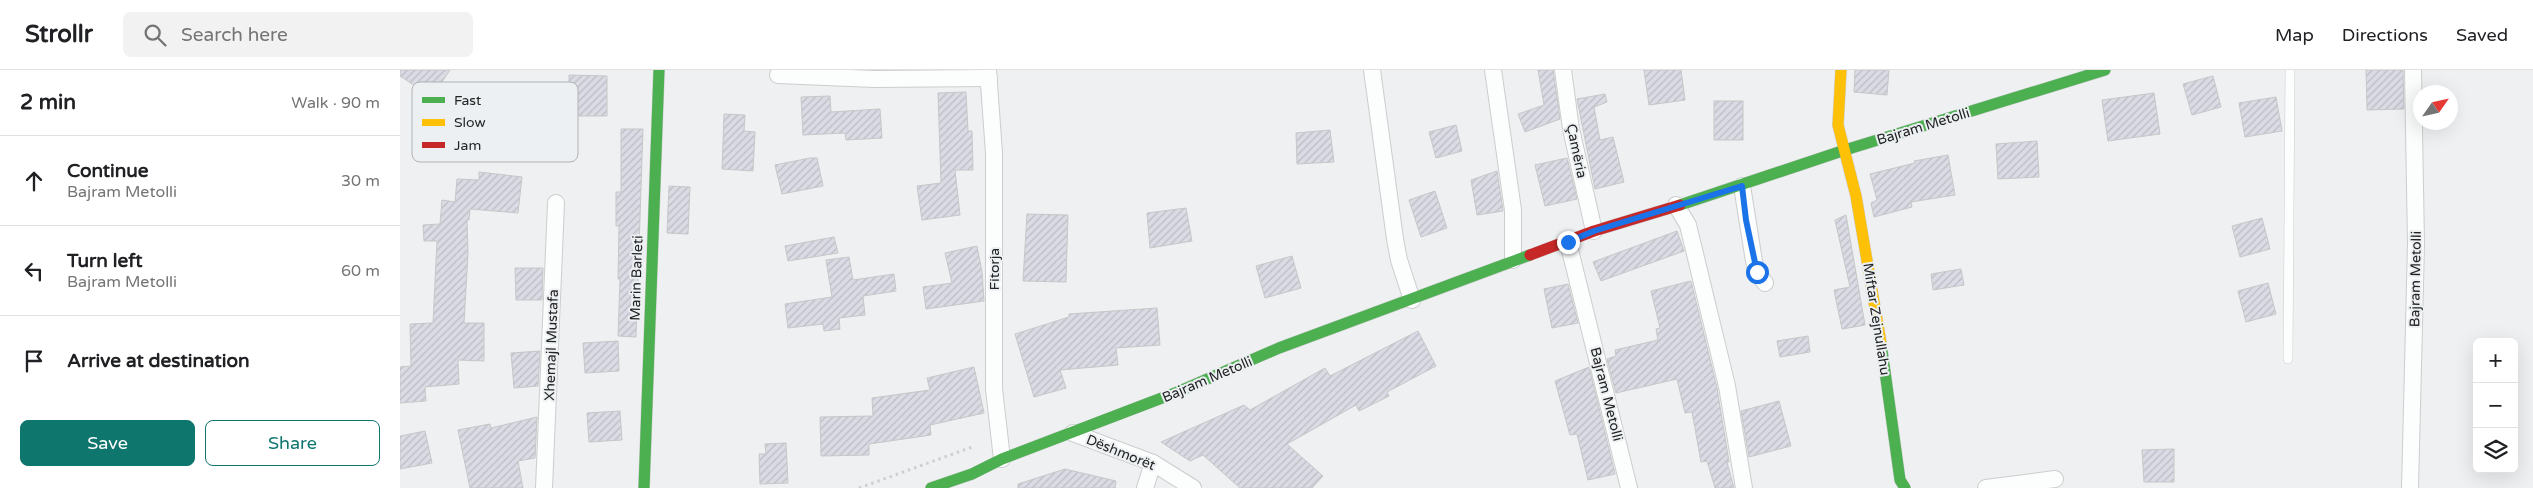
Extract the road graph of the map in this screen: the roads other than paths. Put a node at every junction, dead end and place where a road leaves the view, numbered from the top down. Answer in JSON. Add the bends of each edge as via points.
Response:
{"nodes":[{"id":1,"x":659,"y":70,"type":"edge"},
{"id":2,"x":1372,"y":70,"type":"edge"},
{"id":3,"x":1493,"y":70,"type":"edge"},
{"id":4,"x":1563,"y":70,"type":"edge"},
{"id":5,"x":1841,"y":70,"type":"edge"},
{"id":6,"x":2105,"y":70,"type":"edge"},
{"id":7,"x":2290,"y":70,"type":"edge"},
{"id":8,"x":2413,"y":70,"type":"edge"},
{"id":9,"x":988,"y":74,"type":"edge"},
{"id":10,"x":778,"y":75,"type":"dead end"},
{"id":11,"x":1845,"y":150,"type":"junction"},
{"id":12,"x":1742,"y":186,"type":"junction"},
{"id":13,"x":556,"y":203,"type":"dead end"},
{"id":14,"x":1676,"y":205,"type":"junction"},
{"id":15,"x":1594,"y":231,"type":"junction"},
{"id":16,"x":1568,"y":242,"type":"junction"},
{"id":17,"x":1513,"y":260,"type":"junction"},
{"id":18,"x":1765,"y":284,"type":"dead end"},
{"id":19,"x":1412,"y":300,"type":"junction"},
{"id":20,"x":2288,"y":359,"type":"dead end"},
{"id":21,"x":1073,"y":433,"type":"junction"},
{"id":22,"x":1002,"y":459,"type":"junction"},
{"id":23,"x":1153,"y":463,"type":"junction"},
{"id":24,"x":2055,"y":479,"type":"dead end"},
{"id":25,"x":973,"y":481,"type":"edge"},
{"id":26,"x":544,"y":488,"type":"edge"},
{"id":27,"x":644,"y":488,"type":"edge"},
{"id":28,"x":931,"y":488,"type":"edge"},
{"id":29,"x":1145,"y":488,"type":"edge"},
{"id":30,"x":1193,"y":488,"type":"edge"},
{"id":31,"x":1629,"y":488,"type":"edge"},
{"id":32,"x":1744,"y":488,"type":"edge"},
{"id":33,"x":1906,"y":488,"type":"edge"},
{"id":34,"x":1986,"y":488,"type":"edge"},
{"id":35,"x":2410,"y":488,"type":"edge"}],
"edges":[{"from":1,"to":27,"type":"main road","name":"Marin Barleti"},
{"from":2,"to":19,"type":"street","via":[[1395,239]]},
{"from":3,"to":17,"type":"street","via":[[1513,210]]},
{"from":4,"to":15,"type":"street","name":"Çamëria","via":[[1571,128]]},
{"from":5,"to":11,"type":"main road","name":"Miftar Zejnullahu","via":[[1838,125]]},
{"from":6,"to":11,"type":"main road","name":"Bajram Metolli"},
{"from":7,"to":20,"type":"lane"},
{"from":8,"to":35,"type":"street","name":"Bajram Metolli","via":[[2416,244]]},
{"from":9,"to":10,"type":"street","name":"Fitorja","via":[[874,79]]},
{"from":9,"to":22,"type":"street","name":"Fitorja","via":[[994,153],[994,389]]},
{"from":11,"to":12,"type":"main road","name":"Bajram Metolli"},
{"from":11,"to":33,"type":"main road","name":"Miftar Zejnullahu","via":[[1876,304],[1900,480]]},
{"from":12,"to":14,"type":"main road","name":"Bajram Metolli"},
{"from":12,"to":18,"type":"street","via":[[1754,261]]},
{"from":13,"to":26,"type":"street","name":"Xhemajl Mustafa"},
{"from":14,"to":15,"type":"main road","name":"Bajram Metolli"},
{"from":14,"to":32,"type":"street","via":[[1688,225],[1727,386]]},
{"from":15,"to":16,"type":"main road","name":"Bajram Metolli"},
{"from":16,"to":17,"type":"main road","name":"Bajram Metolli"},
{"from":16,"to":31,"type":"street","name":"Bajram Metolli"},
{"from":17,"to":19,"type":"main road","name":"Bajram Metolli"},
{"from":19,"to":21,"type":"main road","name":"Bajram Metolli","via":[[1279,348]]},
{"from":21,"to":22,"type":"main road","name":"Bajram Metolli"},
{"from":21,"to":23,"type":"street","name":"Dëshmorët"},
{"from":22,"to":25,"type":"main road"},
{"from":23,"to":29,"type":"street"},
{"from":23,"to":30,"type":"street","name":"Dëshmorët"},
{"from":24,"to":34,"type":"street"},
{"from":25,"to":28,"type":"main road"}]}
